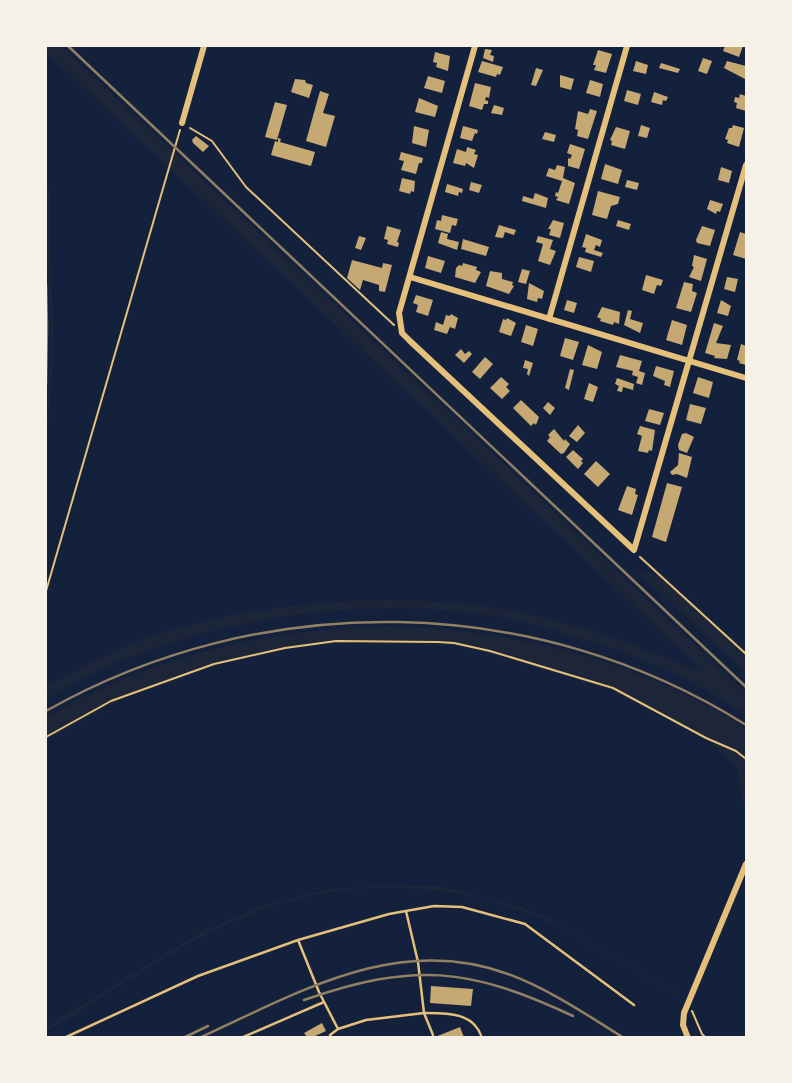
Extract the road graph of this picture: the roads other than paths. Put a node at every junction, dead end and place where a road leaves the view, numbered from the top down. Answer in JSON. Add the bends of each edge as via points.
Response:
{"nodes":[{"id":1,"x":204,"y":46,"type":"edge"},
{"id":2,"x":475,"y":46,"type":"edge"},
{"id":3,"x":627,"y":46,"type":"edge"},
{"id":4,"x":182,"y":123,"type":"road end"},
{"id":5,"x":747,"y":165,"type":"edge"},
{"id":6,"x":410,"y":277,"type":"junction"},
{"id":7,"x":549,"y":319,"type":"junction"},
{"id":8,"x":690,"y":361,"type":"junction"},
{"id":9,"x":747,"y":378,"type":"edge"},
{"id":10,"x":747,"y":864,"type":"edge"},
{"id":11,"x":406,"y":911,"type":"junction"},
{"id":12,"x":298,"y":940,"type":"junction"},
{"id":13,"x":324,"y":1002,"type":"junction"},
{"id":14,"x":634,"y":1005,"type":"dead end"},
{"id":15,"x":424,"y":1013,"type":"junction"},
{"id":16,"x":338,"y":1029,"type":"junction"},
{"id":17,"x":433,"y":1035,"type":"dead end"},
{"id":18,"x":64,"y":1038,"type":"edge"},
{"id":19,"x":241,"y":1038,"type":"edge"},
{"id":20,"x":331,"y":1038,"type":"edge"},
{"id":21,"x":482,"y":1038,"type":"edge"},
{"id":22,"x":688,"y":1038,"type":"edge"}],
"edges":[{"from":1,"to":4,"type":"street"},
{"from":2,"to":6,"type":"street"},
{"from":3,"to":7,"type":"street"},
{"from":5,"to":8,"type":"street"},
{"from":6,"to":7,"type":"street"},
{"from":6,"to":8,"type":"street","via":[[399,313],[402,332],[634,551]]},
{"from":7,"to":8,"type":"street"},
{"from":8,"to":9,"type":"street"},
{"from":10,"to":22,"type":"street","via":[[688,1000],[682,1020]]},
{"from":11,"to":12,"type":"lane"},
{"from":11,"to":14,"type":"lane","via":[[461,907],[525,923]]},
{"from":11,"to":15,"type":"lane"},
{"from":12,"to":13,"type":"lane"},
{"from":12,"to":18,"type":"lane","via":[[198,976]]},
{"from":13,"to":16,"type":"lane"},
{"from":13,"to":19,"type":"lane"},
{"from":15,"to":16,"type":"lane","via":[[366,1020]]},
{"from":15,"to":17,"type":"lane"},
{"from":15,"to":21,"type":"lane","via":[[451,1013],[471,1020]]},
{"from":16,"to":20,"type":"lane"}]}
